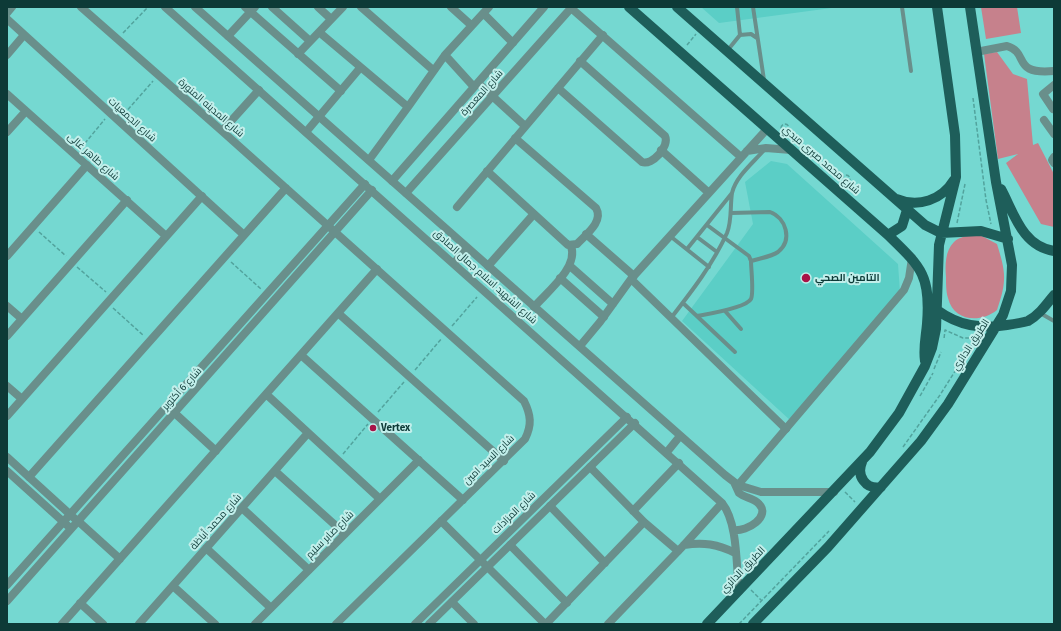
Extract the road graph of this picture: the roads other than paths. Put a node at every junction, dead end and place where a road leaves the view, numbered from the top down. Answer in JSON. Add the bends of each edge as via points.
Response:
{"nodes":[{"id":1,"x":12,"y":7,"type":"edge"},
{"id":2,"x":81,"y":7,"type":"edge"},
{"id":3,"x":166,"y":7,"type":"edge"},
{"id":4,"x":195,"y":7,"type":"edge"},
{"id":5,"x":272,"y":7,"type":"edge"},
{"id":6,"x":318,"y":7,"type":"edge"},
{"id":7,"x":343,"y":7,"type":"edge"},
{"id":8,"x":360,"y":7,"type":"edge"},
{"id":9,"x":451,"y":7,"type":"edge"},
{"id":10,"x":544,"y":7,"type":"edge"},
{"id":11,"x":629,"y":7,"type":"edge"},
{"id":12,"x":677,"y":7,"type":"edge"},
{"id":13,"x":737,"y":7,"type":"edge"},
{"id":14,"x":753,"y":7,"type":"edge"},
{"id":15,"x":902,"y":7,"type":"edge"},
{"id":16,"x":937,"y":7,"type":"edge"},
{"id":17,"x":970,"y":7,"type":"edge"},
{"id":18,"x":572,"y":8,"type":"edge"},
{"id":19,"x":250,"y":9,"type":"edge"},
{"id":20,"x":486,"y":10,"type":"edge"},
{"id":21,"x":7,"y":13,"type":"edge"},
{"id":22,"x":7,"y":19,"type":"edge"},
{"id":23,"x":331,"y":19,"type":"junction"},
{"id":24,"x":472,"y":25,"type":"junction"},
{"id":25,"x":319,"y":32,"type":"junction"},
{"id":26,"x":740,"y":34,"type":"junction"},
{"id":27,"x":24,"y":35,"type":"junction"},
{"id":28,"x":603,"y":35,"type":"junction"},
{"id":29,"x":228,"y":36,"type":"junction"},
{"id":30,"x":758,"y":38,"type":"junction"},
{"id":31,"x":310,"y":41,"type":"junction"},
{"id":32,"x":513,"y":43,"type":"junction"},
{"id":33,"x":727,"y":52,"type":"junction"},
{"id":34,"x":976,"y":52,"type":"junction"},
{"id":35,"x":7,"y":54,"type":"edge"},
{"id":36,"x":298,"y":54,"type":"junction"},
{"id":37,"x":445,"y":55,"type":"junction"},
{"id":38,"x":580,"y":61,"type":"junction"},
{"id":39,"x":360,"y":68,"type":"junction"},
{"id":40,"x":433,"y":70,"type":"junction"},
{"id":41,"x":911,"y":71,"type":"dead end"},
{"id":42,"x":1054,"y":71,"type":"edge"},
{"id":43,"x":764,"y":84,"type":"junction"},
{"id":44,"x":476,"y":85,"type":"junction"},
{"id":45,"x":1054,"y":85,"type":"edge"},
{"id":46,"x":558,"y":88,"type":"junction"},
{"id":47,"x":258,"y":90,"type":"junction"},
{"id":48,"x":341,"y":91,"type":"junction"},
{"id":49,"x":7,"y":94,"type":"edge"},
{"id":50,"x":492,"y":96,"type":"junction"},
{"id":51,"x":408,"y":107,"type":"junction"},
{"id":52,"x":1053,"y":109,"type":"dead end"},
{"id":53,"x":26,"y":111,"type":"junction"},
{"id":54,"x":319,"y":117,"type":"junction"},
{"id":55,"x":1044,"y":120,"type":"dead end"},
{"id":56,"x":525,"y":126,"type":"junction"},
{"id":57,"x":767,"y":129,"type":"junction"},
{"id":58,"x":222,"y":131,"type":"junction"},
{"id":59,"x":7,"y":132,"type":"edge"},
{"id":60,"x":306,"y":132,"type":"junction"},
{"id":61,"x":1054,"y":134,"type":"edge"},
{"id":62,"x":515,"y":138,"type":"junction"},
{"id":63,"x":766,"y":148,"type":"junction"},
{"id":64,"x":661,"y":150,"type":"junction"},
{"id":65,"x":791,"y":150,"type":"junction"},
{"id":66,"x":744,"y":154,"type":"junction"},
{"id":67,"x":1054,"y":157,"type":"edge"},
{"id":68,"x":369,"y":160,"type":"junction"},
{"id":69,"x":1054,"y":163,"type":"edge"},
{"id":70,"x":87,"y":165,"type":"junction"},
{"id":71,"x":487,"y":171,"type":"junction"},
{"id":72,"x":960,"y":178,"type":"junction"},
{"id":73,"x":392,"y":181,"type":"junction"},
{"id":74,"x":996,"y":182,"type":"junction"},
{"id":75,"x":365,"y":184,"type":"junction"},
{"id":76,"x":286,"y":188,"type":"junction"},
{"id":77,"x":372,"y":190,"type":"junction"},
{"id":78,"x":733,"y":192,"type":"junction"},
{"id":79,"x":406,"y":193,"type":"junction"},
{"id":80,"x":709,"y":193,"type":"junction"},
{"id":81,"x":202,"y":196,"type":"junction"},
{"id":82,"x":894,"y":198,"type":"junction"},
{"id":83,"x":127,"y":200,"type":"junction"},
{"id":84,"x":457,"y":207,"type":"dead end"},
{"id":85,"x":906,"y":210,"type":"junction"},
{"id":86,"x":731,"y":213,"type":"junction"},
{"id":87,"x":533,"y":216,"type":"junction"},
{"id":88,"x":328,"y":225,"type":"junction"},
{"id":89,"x":707,"y":225,"type":"junction"},
{"id":90,"x":335,"y":231,"type":"junction"},
{"id":91,"x":941,"y":233,"type":"junction"},
{"id":92,"x":586,"y":234,"type":"junction"},
{"id":93,"x":244,"y":235,"type":"junction"},
{"id":94,"x":888,"y":235,"type":"junction"},
{"id":95,"x":166,"y":236,"type":"junction"},
{"id":96,"x":670,"y":236,"type":"junction"},
{"id":97,"x":697,"y":237,"type":"junction"},
{"id":98,"x":724,"y":238,"type":"junction"},
{"id":99,"x":1008,"y":239,"type":"junction"},
{"id":100,"x":571,"y":246,"type":"junction"},
{"id":101,"x":467,"y":248,"type":"junction"},
{"id":102,"x":687,"y":250,"type":"junction"},
{"id":103,"x":1054,"y":251,"type":"edge"},
{"id":104,"x":717,"y":252,"type":"junction"},
{"id":105,"x":7,"y":256,"type":"edge"},
{"id":106,"x":912,"y":258,"type":"junction"},
{"id":107,"x":751,"y":260,"type":"junction"},
{"id":108,"x":454,"y":263,"type":"junction"},
{"id":109,"x":488,"y":266,"type":"junction"},
{"id":110,"x":570,"y":266,"type":"junction"},
{"id":111,"x":709,"y":267,"type":"junction"},
{"id":112,"x":377,"y":269,"type":"junction"},
{"id":113,"x":560,"y":278,"type":"junction"},
{"id":114,"x":632,"y":278,"type":"junction"},
{"id":115,"x":1054,"y":295,"type":"edge"},
{"id":116,"x":683,"y":303,"type":"junction"},
{"id":117,"x":612,"y":304,"type":"junction"},
{"id":118,"x":7,"y":306,"type":"edge"},
{"id":119,"x":534,"y":306,"type":"junction"},
{"id":120,"x":725,"y":310,"type":"junction"},
{"id":121,"x":937,"y":310,"type":"junction"},
{"id":122,"x":1040,"y":312,"type":"junction"},
{"id":123,"x":338,"y":313,"type":"junction"},
{"id":124,"x":604,"y":316,"type":"junction"},
{"id":125,"x":697,"y":316,"type":"junction"},
{"id":126,"x":671,"y":318,"type":"junction"},
{"id":127,"x":22,"y":319,"type":"junction"},
{"id":128,"x":1054,"y":321,"type":"edge"},
{"id":129,"x":997,"y":327,"type":"junction"},
{"id":130,"x":741,"y":329,"type":"dead end"},
{"id":131,"x":7,"y":336,"type":"edge"},
{"id":132,"x":580,"y":346,"type":"junction"},
{"id":133,"x":735,"y":352,"type":"dead end"},
{"id":134,"x":301,"y":355,"type":"junction"},
{"id":135,"x":925,"y":366,"type":"junction"},
{"id":136,"x":7,"y":386,"type":"edge"},
{"id":137,"x":266,"y":394,"type":"junction"},
{"id":138,"x":22,"y":399,"type":"junction"},
{"id":139,"x":167,"y":406,"type":"junction"},
{"id":140,"x":174,"y":413,"type":"junction"},
{"id":141,"x":7,"y":416,"type":"edge"},
{"id":142,"x":627,"y":417,"type":"junction"},
{"id":143,"x":635,"y":423,"type":"junction"},
{"id":144,"x":786,"y":429,"type":"junction"},
{"id":145,"x":308,"y":433,"type":"junction"},
{"id":146,"x":680,"y":436,"type":"junction"},
{"id":147,"x":216,"y":451,"type":"junction"},
{"id":148,"x":667,"y":452,"type":"junction"},
{"id":149,"x":7,"y":457,"type":"edge"},
{"id":150,"x":419,"y":460,"type":"junction"},
{"id":151,"x":504,"y":461,"type":"junction"},
{"id":152,"x":862,"y":462,"type":"junction"},
{"id":153,"x":679,"y":463,"type":"junction"},
{"id":154,"x":590,"y":467,"type":"junction"},
{"id":155,"x":275,"y":471,"type":"junction"},
{"id":156,"x":7,"y":472,"type":"edge"},
{"id":157,"x":29,"y":477,"type":"junction"},
{"id":158,"x":736,"y":483,"type":"junction"},
{"id":159,"x":881,"y":487,"type":"junction"},
{"id":160,"x":836,"y":489,"type":"junction"},
{"id":161,"x":380,"y":499,"type":"junction"},
{"id":162,"x":463,"y":500,"type":"junction"},
{"id":163,"x":722,"y":503,"type":"junction"},
{"id":164,"x":550,"y":506,"type":"junction"},
{"id":165,"x":242,"y":508,"type":"junction"},
{"id":166,"x":633,"y":511,"type":"junction"},
{"id":167,"x":70,"y":514,"type":"junction"},
{"id":168,"x":78,"y":521,"type":"junction"},
{"id":169,"x":441,"y":521,"type":"junction"},
{"id":170,"x":64,"y":522,"type":"junction"},
{"id":171,"x":644,"y":522,"type":"junction"},
{"id":172,"x":71,"y":529,"type":"junction"},
{"id":173,"x":733,"y":530,"type":"junction"},
{"id":174,"x":344,"y":534,"type":"junction"},
{"id":175,"x":510,"y":545,"type":"junction"},
{"id":176,"x":206,"y":548,"type":"junction"},
{"id":177,"x":681,"y":548,"type":"junction"},
{"id":178,"x":735,"y":553,"type":"junction"},
{"id":179,"x":120,"y":559,"type":"junction"},
{"id":180,"x":480,"y":560,"type":"junction"},
{"id":181,"x":605,"y":563,"type":"junction"},
{"id":182,"x":488,"y":567,"type":"junction"},
{"id":183,"x":309,"y":570,"type":"junction"},
{"id":184,"x":8,"y":582,"type":"edge"},
{"id":185,"x":173,"y":586,"type":"junction"},
{"id":186,"x":742,"y":588,"type":"junction"},
{"id":187,"x":7,"y":601,"type":"edge"},
{"id":188,"x":452,"y":602,"type":"junction"},
{"id":189,"x":567,"y":603,"type":"junction"},
{"id":190,"x":80,"y":604,"type":"junction"},
{"id":191,"x":271,"y":608,"type":"junction"},
{"id":192,"x":62,"y":624,"type":"edge"},
{"id":193,"x":103,"y":624,"type":"edge"},
{"id":194,"x":139,"y":624,"type":"edge"},
{"id":195,"x":215,"y":624,"type":"edge"},
{"id":196,"x":255,"y":624,"type":"edge"},
{"id":197,"x":336,"y":624,"type":"edge"},
{"id":198,"x":415,"y":624,"type":"edge"},
{"id":199,"x":429,"y":624,"type":"edge"},
{"id":200,"x":474,"y":624,"type":"edge"},
{"id":201,"x":546,"y":624,"type":"edge"},
{"id":202,"x":608,"y":624,"type":"edge"},
{"id":203,"x":707,"y":624,"type":"edge"},
{"id":204,"x":753,"y":624,"type":"edge"}],
"edges":[{"from":1,"to":21,"type":"street"},
{"from":2,"to":58,"type":"street","name":"شارع المدينه المنورة"},
{"from":3,"to":47,"type":"street","name":"شارع الشهيد اسلام جمال الصادق"},
{"from":4,"to":29,"type":"street","name":"شارع الشهيد اسلام جمال الصادق"},
{"from":5,"to":31,"type":"street"},
{"from":6,"to":23,"type":"street"},
{"from":7,"to":23,"type":"street"},
{"from":8,"to":40,"type":"street"},
{"from":9,"to":24,"type":"street"},
{"from":10,"to":32,"type":"street","name":"شارع المعصرة"},
{"from":11,"to":57,"type":"main road","name":"شارع محمد صبرى مبدي"},
{"from":12,"to":33,"type":"main road","name":"شارع محمد صبرى مبدي"},
{"from":13,"to":26,"type":"lane"},
{"from":14,"to":30,"type":"lane"},
{"from":15,"to":41,"type":"lane"},
{"from":16,"to":72,"type":"main road","name":"الطريق الدائري"},
{"from":17,"to":34,"type":"main road","name":"الطريق الدائري"},
{"from":18,"to":28,"type":"street"},
{"from":18,"to":50,"type":"street","name":"شارع المعصرة"},
{"from":19,"to":29,"type":"street"},
{"from":19,"to":36,"type":"street"},
{"from":20,"to":24,"type":"street"},
{"from":20,"to":32,"type":"street"},
{"from":22,"to":27,"type":"street","name":"شارع الجمعيات"},
{"from":23,"to":25,"type":"street"},
{"from":24,"to":37,"type":"street"},
{"from":25,"to":31,"type":"street"},
{"from":25,"to":39,"type":"street"},
{"from":26,"to":30,"type":"lane","via":[[751,34]]},
{"from":26,"to":33,"type":"lane"},
{"from":27,"to":35,"type":"street"},
{"from":27,"to":81,"type":"street","name":"شارع الجمعيات"},
{"from":28,"to":38,"type":"street"},
{"from":28,"to":66,"type":"street"},
{"from":29,"to":54,"type":"street","name":"شارع الشهيد اسلام جمال الصادق"},
{"from":30,"to":43,"type":"lane"},
{"from":31,"to":36,"type":"street"},
{"from":32,"to":44,"type":"street","name":"شارع المعصرة"},
{"from":33,"to":43,"type":"main road","name":"شارع محمد صبرى مبدي"},
{"from":34,"to":42,"type":"street","via":[[1007,46],[1016,51],[1022,62],[1031,70]]},
{"from":34,"to":74,"type":"main road","name":"الطريق الدائري"},
{"from":36,"to":48,"type":"street"},
{"from":37,"to":40,"type":"street"},
{"from":37,"to":44,"type":"street"},
{"from":38,"to":46,"type":"street"},
{"from":38,"to":64,"type":"street","via":[[665,136],[667,142]]},
{"from":39,"to":48,"type":"street"},
{"from":39,"to":51,"type":"street"},
{"from":40,"to":51,"type":"street"},
{"from":43,"to":82,"type":"main road","name":"شارع محمد صبرى مبدي"},
{"from":44,"to":50,"type":"street"},
{"from":44,"to":73,"type":"street","name":"شارع المعصرة"},
{"from":45,"to":52,"type":"street","via":[[1043,94]]},
{"from":46,"to":56,"type":"street"},
{"from":46,"to":64,"type":"street","via":[[642,162],[649,163]]},
{"from":47,"to":58,"type":"street"},
{"from":47,"to":60,"type":"street","name":"شارع الشهيد اسلام جمال الصادق"},
{"from":48,"to":54,"type":"street"},
{"from":49,"to":53,"type":"street","name":"شارع طاهر غالى"},
{"from":50,"to":56,"type":"street"},
{"from":50,"to":79,"type":"street","name":"شارع المعصرة"},
{"from":51,"to":68,"type":"street"},
{"from":53,"to":59,"type":"street"},
{"from":53,"to":70,"type":"street","name":"شارع طاهر غالى"},
{"from":54,"to":60,"type":"street"},
{"from":54,"to":68,"type":"street","name":"شارع الشهيد اسلام جمال الصادق"},
{"from":55,"to":61,"type":"street"},
{"from":56,"to":62,"type":"street"},
{"from":57,"to":65,"type":"main road","name":"شارع محمد صبرى مبدي"},
{"from":57,"to":66,"type":"street"},
{"from":58,"to":76,"type":"street","name":"شارع المدينه المنورة"},
{"from":60,"to":75,"type":"street","name":"شارع الشهيد اسلام جمال الصادق"},
{"from":62,"to":71,"type":"street"},
{"from":62,"to":92,"type":"street","via":[[596,208],[599,218]]},
{"from":63,"to":65,"type":"street"},
{"from":63,"to":66,"type":"street"},
{"from":63,"to":78,"type":"lane","via":[[738,180]]},
{"from":64,"to":80,"type":"street"},
{"from":65,"to":94,"type":"main road","name":"شارع محمد صبرى مبدي"},
{"from":66,"to":80,"type":"street"},
{"from":67,"to":69,"type":"street"},
{"from":68,"to":73,"type":"street","name":"شارع الشهيد اسلام جمال الصادق"},
{"from":70,"to":83,"type":"street","name":"شارع طاهر غالى"},
{"from":70,"to":105,"type":"street"},
{"from":71,"to":84,"type":"street"},
{"from":71,"to":87,"type":"street"},
{"from":72,"to":82,"type":"main road","via":[[945,192],[929,201],[911,203]]},
{"from":72,"to":91,"type":"main road","name":"الطريق الدائري"},
{"from":73,"to":79,"type":"street","name":"شارع الشهيد اسلام جمال الصادق"},
{"from":74,"to":99,"type":"main road","name":"الطريق الدائري"},
{"from":74,"to":103,"type":"main road","via":[[1026,235],[1040,246]]},
{"from":75,"to":77,"type":"street","name":"شارع الشهيد اسلام جمال الصادق"},
{"from":75,"to":88,"type":"street","name":"شارع 6 أكتوبر"},
{"from":76,"to":88,"type":"street","name":"شارع المدينه المنورة"},
{"from":76,"to":93,"type":"street"},
{"from":77,"to":90,"type":"street","name":"شارع 6 أكتوبر"},
{"from":77,"to":108,"type":"street","name":"شارع الشهيد اسلام جمال الصادق"},
{"from":78,"to":86,"type":"lane"},
{"from":78,"to":89,"type":"lane"},
{"from":79,"to":101,"type":"street","name":"شارع الشهيد اسلام جمال الصادق"},
{"from":80,"to":96,"type":"street"},
{"from":81,"to":93,"type":"street","name":"شارع الجمعيات"},
{"from":81,"to":95,"type":"street"},
{"from":82,"to":85,"type":"main road","name":"شارع محمد صبرى مبدي"},
{"from":83,"to":95,"type":"street","name":"شارع طاهر غالى"},
{"from":83,"to":127,"type":"street"},
{"from":85,"to":91,"type":"main road","name":"شارع محمد صبرى مبدي","via":[[925,225]]},
{"from":85,"to":94,"type":"main road","via":[[902,226]]},
{"from":86,"to":98,"type":"lane"},
{"from":86,"to":107,"type":"lane","via":[[770,212],[784,223],[786,236],[782,247],[773,254]]},
{"from":87,"to":100,"type":"street"},
{"from":87,"to":109,"type":"street"},
{"from":88,"to":90,"type":"street","name":"شارع السيد امين"},
{"from":88,"to":139,"type":"street","name":"شارع 6 أكتوبر"},
{"from":89,"to":97,"type":"lane"},
{"from":89,"to":98,"type":"lane"},
{"from":90,"to":112,"type":"street","name":"شارع السيد امين"},
{"from":90,"to":140,"type":"street","name":"شارع 6 أكتوبر"},
{"from":91,"to":99,"type":"main road","via":[[981,231]]},
{"from":91,"to":121,"type":"main road","name":"الطريق الدائري","via":[[937,266]]},
{"from":92,"to":100,"type":"street","via":[[577,244]]},
{"from":92,"to":114,"type":"street"},
{"from":93,"to":157,"type":"street"},
{"from":94,"to":106,"type":"main road","name":"شارع محمد صبرى مبدي"},
{"from":95,"to":138,"type":"street"},
{"from":96,"to":102,"type":"lane"},
{"from":96,"to":114,"type":"street"},
{"from":97,"to":102,"type":"lane"},
{"from":97,"to":104,"type":"lane"},
{"from":98,"to":104,"type":"lane"},
{"from":98,"to":107,"type":"lane","via":[[745,252]]},
{"from":99,"to":129,"type":"main road","name":"الطريق الدائري","via":[[1012,265],[1011,291],[1004,316]]},
{"from":100,"to":110,"type":"street","via":[[573,256]]},
{"from":101,"to":108,"type":"street"},
{"from":101,"to":109,"type":"street","name":"شارع الشهيد اسلام جمال الصادق"},
{"from":102,"to":111,"type":"lane"},
{"from":104,"to":111,"type":"lane"},
{"from":106,"to":135,"type":"main road","name":"شارع محمد صبرى مبدي","via":[[921,270],[927,289]]},
{"from":106,"to":144,"type":"street","via":[[910,278],[904,290]]},
{"from":107,"to":120,"type":"lane","via":[[750,300]]},
{"from":108,"to":142,"type":"street","name":"شارع الشهيد اسلام جمال الصادق"},
{"from":109,"to":119,"type":"street","name":"شارع الشهيد اسلام جمال الصادق"},
{"from":110,"to":113,"type":"street"},
{"from":110,"to":117,"type":"street"},
{"from":111,"to":116,"type":"lane"},
{"from":112,"to":123,"type":"street"},
{"from":112,"to":151,"type":"street","name":"شارع السيد امين","via":[[524,401],[529,410],[530,430],[526,439]]},
{"from":113,"to":119,"type":"street"},
{"from":113,"to":124,"type":"street"},
{"from":114,"to":117,"type":"street"},
{"from":114,"to":126,"type":"street"},
{"from":115,"to":122,"type":"main road"},
{"from":116,"to":125,"type":"lane"},
{"from":116,"to":126,"type":"lane"},
{"from":117,"to":124,"type":"street"},
{"from":118,"to":127,"type":"street"},
{"from":119,"to":132,"type":"street","name":"شارع الشهيد اسلام جمال الصادق"},
{"from":120,"to":125,"type":"lane"},
{"from":120,"to":130,"type":"lane"},
{"from":121,"to":129,"type":"main road","via":[[952,320],[970,326]]},
{"from":121,"to":135,"type":"main road","name":"الطريق الدائري","via":[[933,342]]},
{"from":122,"to":128,"type":"lane"},
{"from":122,"to":129,"type":"main road","via":[[1028,321]]},
{"from":123,"to":134,"type":"street"},
{"from":123,"to":151,"type":"street"},
{"from":124,"to":132,"type":"street"},
{"from":125,"to":133,"type":"lane"},
{"from":126,"to":144,"type":"street"},
{"from":127,"to":131,"type":"street"},
{"from":129,"to":159,"type":"main road","name":"الطريق الدائري","via":[[921,441]]},
{"from":132,"to":146,"type":"street","name":"شارع الشهيد اسلام جمال الصادق"},
{"from":134,"to":137,"type":"street"},
{"from":134,"to":150,"type":"street"},
{"from":135,"to":152,"type":"main road","name":"الطريق الدائري","via":[[899,413]]},
{"from":136,"to":138,"type":"street"},
{"from":137,"to":145,"type":"street"},
{"from":137,"to":147,"type":"street"},
{"from":138,"to":141,"type":"street"},
{"from":139,"to":140,"type":"street"},
{"from":139,"to":167,"type":"street","name":"شارع 6 أكتوبر"},
{"from":140,"to":147,"type":"street"},
{"from":140,"to":168,"type":"street","name":"شارع 6 أكتوبر"},
{"from":142,"to":143,"type":"street","name":"شارع الشهيد اسلام جمال الصادق"},
{"from":142,"to":180,"type":"street","name":"شارع المزادات"},
{"from":143,"to":148,"type":"street","name":"شارع الشهيد اسلام جمال الصادق"},
{"from":143,"to":154,"type":"street","name":"شارع المزادات"},
{"from":144,"to":158,"type":"street"},
{"from":145,"to":155,"type":"street","name":"شارع محمد أباظة"},
{"from":145,"to":161,"type":"street"},
{"from":146,"to":148,"type":"street"},
{"from":146,"to":158,"type":"street","name":"شارع الشهيد اسلام جمال الصادق"},
{"from":147,"to":179,"type":"street"},
{"from":148,"to":153,"type":"street","name":"شارع الشهيد اسلام جمال الصادق"},
{"from":149,"to":157,"type":"street"},
{"from":150,"to":161,"type":"street","name":"شارع صابر سليم"},
{"from":150,"to":162,"type":"street"},
{"from":151,"to":162,"type":"street","name":"شارع السيد امين"},
{"from":152,"to":159,"type":"main road","via":[[860,470],[863,480],[871,487]]},
{"from":152,"to":160,"type":"main road","name":"الطريق الدائري"},
{"from":153,"to":163,"type":"street","name":"شارع الشهيد اسلام جمال الصادق"},
{"from":153,"to":166,"type":"street"},
{"from":154,"to":164,"type":"street","name":"شارع المزادات"},
{"from":154,"to":166,"type":"street"},
{"from":155,"to":165,"type":"street","name":"شارع محمد أباظة"},
{"from":155,"to":174,"type":"street"},
{"from":156,"to":170,"type":"street"},
{"from":157,"to":167,"type":"street"},
{"from":158,"to":160,"type":"street","name":"شارع الشهيد اسلام جمال الصادق","via":[[768,493]]},
{"from":158,"to":173,"type":"street","via":[[739,494],[758,502],[761,509],[754,525],[742,530]]},
{"from":159,"to":204,"type":"main road","name":"الطريق الدائري"},
{"from":160,"to":186,"type":"main road","name":"الطريق الدائري"},
{"from":161,"to":174,"type":"street","name":"شارع صابر سليم"},
{"from":162,"to":169,"type":"street","name":"شارع السيد امين"},
{"from":163,"to":173,"type":"street","name":"شارع الشهيد اسلام جمال الصادق"},
{"from":163,"to":177,"type":"street"},
{"from":164,"to":175,"type":"street","name":"شارع المزادات"},
{"from":164,"to":181,"type":"street"},
{"from":165,"to":176,"type":"street","name":"شارع محمد أباظة"},
{"from":165,"to":183,"type":"street"},
{"from":166,"to":171,"type":"street"},
{"from":167,"to":168,"type":"street"},
{"from":167,"to":170,"type":"street","name":"شارع 6 أكتوبر"},
{"from":168,"to":172,"type":"street","name":"شارع 6 أكتوبر"},
{"from":168,"to":179,"type":"street"},
{"from":169,"to":180,"type":"street"},
{"from":169,"to":197,"type":"street","name":"شارع السيد امين"},
{"from":170,"to":172,"type":"street"},
{"from":170,"to":184,"type":"street","name":"شارع 6 أكتوبر"},
{"from":171,"to":177,"type":"street"},
{"from":171,"to":181,"type":"street"},
{"from":172,"to":187,"type":"street","name":"شارع 6 أكتوبر"},
{"from":173,"to":178,"type":"street","name":"شارع الشهيد اسلام جمال الصادق"},
{"from":174,"to":183,"type":"street","name":"شارع صابر سليم"},
{"from":175,"to":182,"type":"street","name":"شارع المزادات"},
{"from":175,"to":189,"type":"street"},
{"from":176,"to":185,"type":"street","name":"شارع محمد أباظة"},
{"from":176,"to":191,"type":"street"},
{"from":177,"to":178,"type":"street","via":[[705,543]]},
{"from":177,"to":202,"type":"street"},
{"from":178,"to":186,"type":"street","name":"شارع الشهيد اسلام جمال الصادق"},
{"from":179,"to":190,"type":"street"},
{"from":180,"to":182,"type":"street"},
{"from":180,"to":198,"type":"street","name":"شارع المزادات"},
{"from":181,"to":189,"type":"street"},
{"from":182,"to":188,"type":"street","name":"شارع المزادات"},
{"from":182,"to":201,"type":"street"},
{"from":183,"to":191,"type":"street","name":"شارع صابر سليم"},
{"from":185,"to":194,"type":"street","name":"شارع محمد أباظة"},
{"from":185,"to":195,"type":"street"},
{"from":186,"to":203,"type":"main road","name":"الطريق الدائري"},
{"from":188,"to":199,"type":"street","name":"شارع المزادات"},
{"from":188,"to":200,"type":"street"},
{"from":189,"to":201,"type":"street"},
{"from":190,"to":192,"type":"street"},
{"from":190,"to":193,"type":"street"},
{"from":191,"to":196,"type":"street","name":"شارع صابر سليم"}]}
